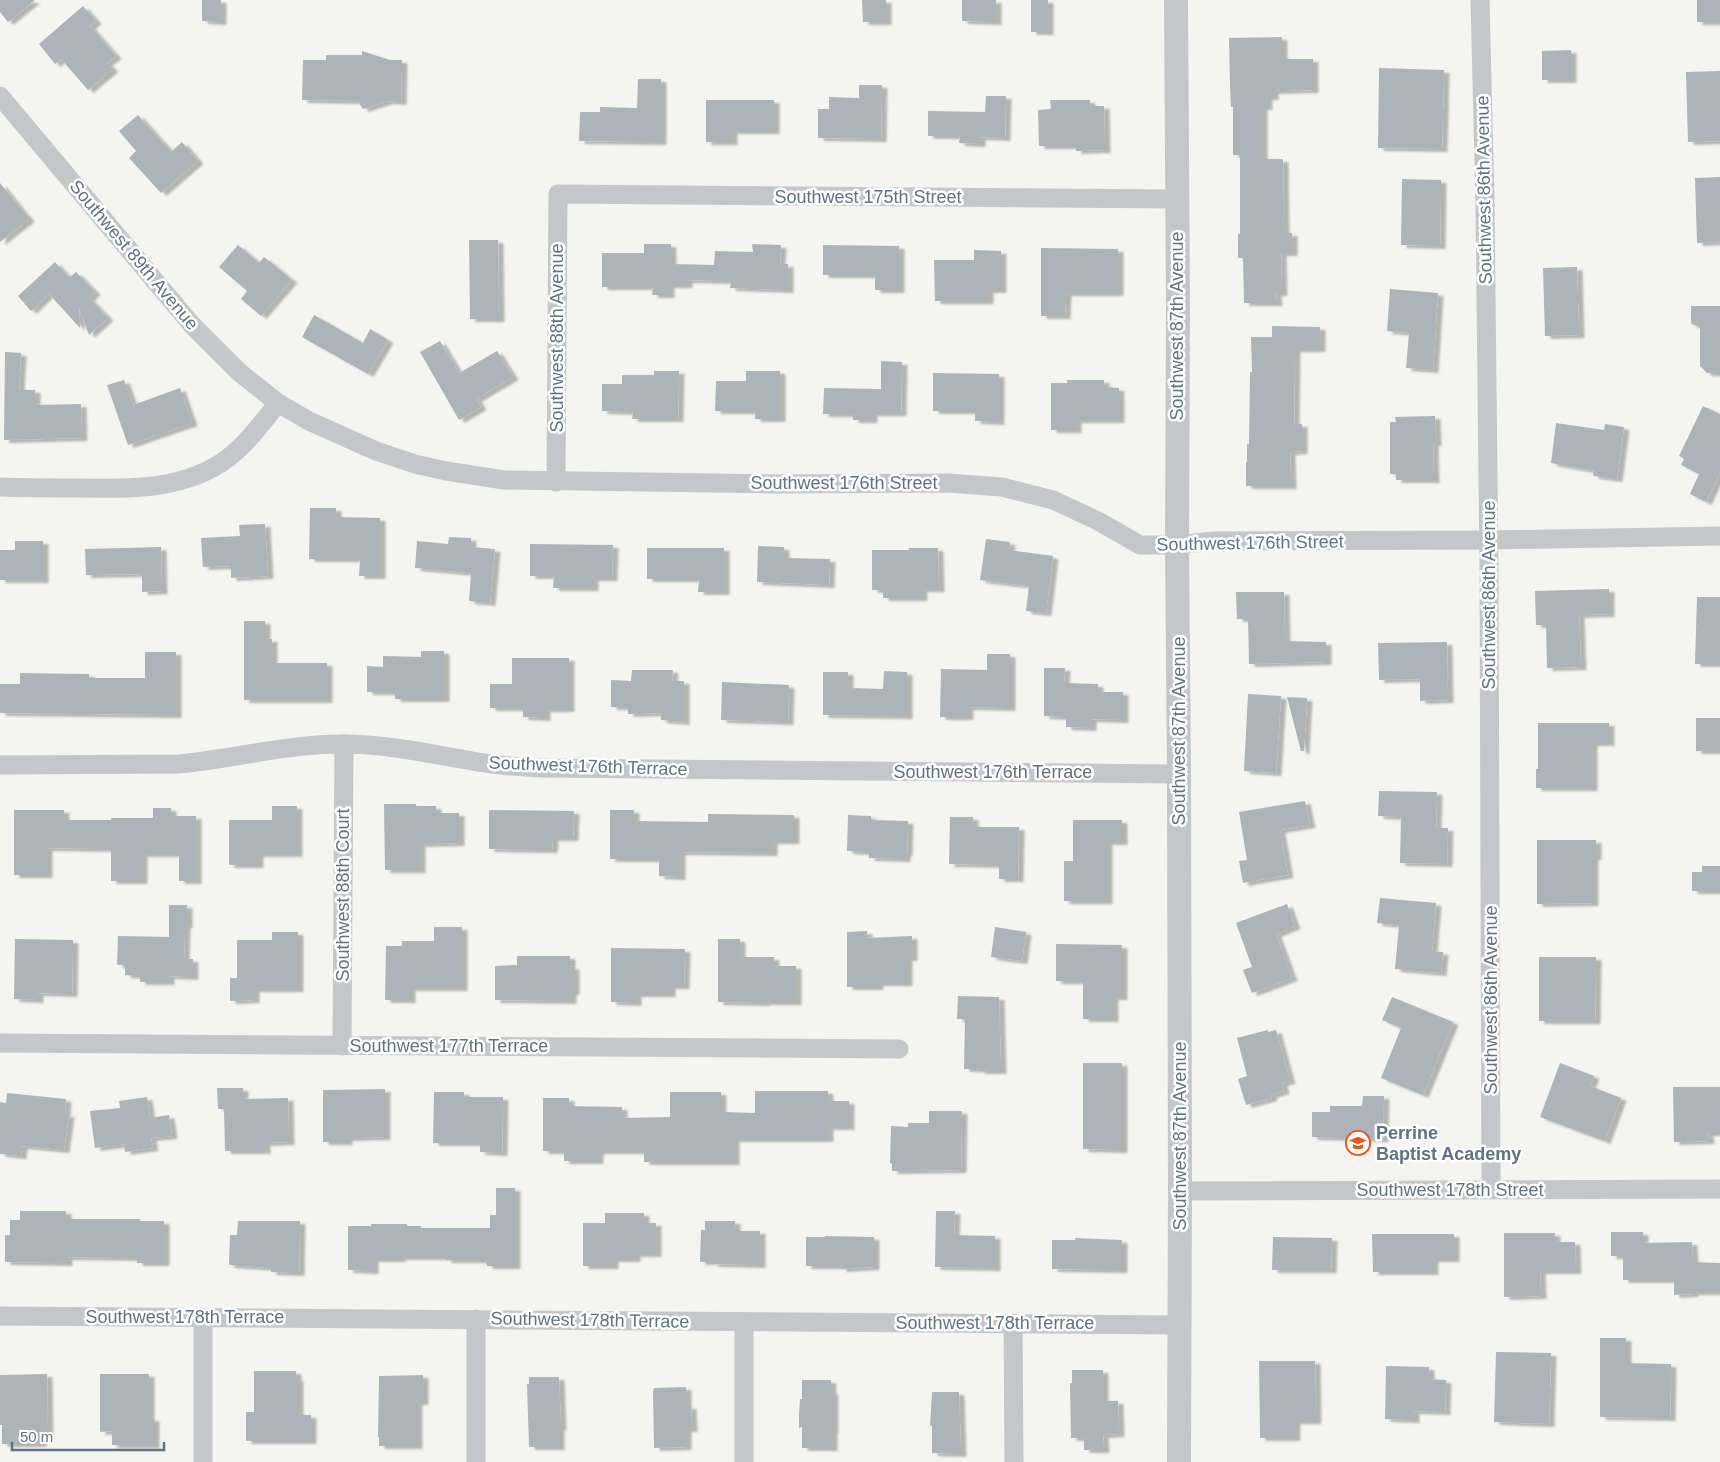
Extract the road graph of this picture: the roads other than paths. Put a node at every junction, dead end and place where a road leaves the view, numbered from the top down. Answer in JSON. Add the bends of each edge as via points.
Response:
{"nodes":[{"id":1,"x":1176,"y":0,"type":"edge"},
{"id":2,"x":1480,"y":0,"type":"edge"},
{"id":3,"x":4,"y":109,"type":"edge"},
{"id":4,"x":558,"y":194,"type":"joint"},
{"id":5,"x":1177,"y":199,"type":"junction"},
{"id":6,"x":278,"y":403,"type":"junction"},
{"id":7,"x":556,"y":482,"type":"junction"},
{"id":8,"x":0,"y":487,"type":"edge"},
{"id":9,"x":1720,"y":536,"type":"edge"},
{"id":10,"x":1489,"y":540,"type":"junction"},
{"id":11,"x":1177,"y":545,"type":"junction"},
{"id":12,"x":344,"y":744,"type":"junction"},
{"id":13,"x":0,"y":765,"type":"edge"},
{"id":14,"x":1179,"y":774,"type":"junction"},
{"id":15,"x":0,"y":1043,"type":"edge"},
{"id":16,"x":342,"y":1046,"type":"junction"},
{"id":17,"x":899,"y":1049,"type":"dead end"},
{"id":18,"x":1491,"y":1189,"type":"junction"},
{"id":19,"x":1720,"y":1189,"type":"edge"},
{"id":20,"x":1180,"y":1191,"type":"junction"},
{"id":21,"x":0,"y":1316,"type":"edge"},
{"id":22,"x":203,"y":1318,"type":"junction"},
{"id":23,"x":476,"y":1319,"type":"junction"},
{"id":24,"x":744,"y":1322,"type":"junction"},
{"id":25,"x":1013,"y":1323,"type":"junction"},
{"id":26,"x":1179,"y":1325,"type":"junction"},
{"id":27,"x":203,"y":1462,"type":"edge"},
{"id":28,"x":476,"y":1462,"type":"edge"},
{"id":29,"x":744,"y":1462,"type":"edge"},
{"id":30,"x":1014,"y":1462,"type":"edge"},
{"id":31,"x":1179,"y":1462,"type":"edge"}],
"edges":[{"from":1,"to":5,"type":"street","name":"Southwest 87th Avenue"},
{"from":2,"to":10,"type":"street","name":"Southwest 86th Avenue"},
{"from":3,"to":6,"type":"street","name":"Southwest 89th Avenue","via":[[192,325],[239,372]]},
{"from":4,"to":5,"type":"street","name":"Southwest 175th Street"},
{"from":4,"to":7,"type":"street","name":"Southwest 88th Avenue"},
{"from":5,"to":11,"type":"street","name":"Southwest 87th Avenue"},
{"from":6,"to":7,"type":"street","name":"Southwest 176th Street","via":[[342,436],[415,464],[504,480]]},
{"from":6,"to":8,"type":"street","via":[[240,449],[221,463],[184,480],[122,489]]},
{"from":7,"to":11,"type":"street","name":"Southwest 176th Street","via":[[977,484],[1053,500],[1140,545]]},
{"from":9,"to":10,"type":"street","name":"Southwest 176th Street"},
{"from":10,"to":11,"type":"street","name":"Southwest 176th Street","via":[[1213,541]]},
{"from":10,"to":18,"type":"street","name":"Southwest 86th Avenue"},
{"from":11,"to":14,"type":"street","name":"Southwest 87th Avenue"},
{"from":12,"to":13,"type":"street","name":"Southwest 176th Terrace","via":[[288,748],[178,764]]},
{"from":12,"to":14,"type":"street","name":"Southwest 176th Terrace","via":[[542,768]]},
{"from":12,"to":16,"type":"street","name":"Southwest 88th Court"},
{"from":14,"to":20,"type":"street","name":"Southwest 87th Avenue"},
{"from":15,"to":16,"type":"street","name":"Southwest 177th Terrace"},
{"from":16,"to":17,"type":"street","name":"Southwest 177th Terrace"},
{"from":18,"to":19,"type":"street","name":"Southwest 178th Street"},
{"from":18,"to":20,"type":"street","name":"Southwest 178th Street"},
{"from":20,"to":26,"type":"street","name":"Southwest 87th Avenue"},
{"from":21,"to":22,"type":"street","name":"Southwest 178th Terrace"},
{"from":22,"to":23,"type":"street","name":"Southwest 178th Terrace"},
{"from":22,"to":27,"type":"street"},
{"from":23,"to":24,"type":"street","name":"Southwest 178th Terrace"},
{"from":23,"to":28,"type":"street"},
{"from":24,"to":25,"type":"street","name":"Southwest 178th Terrace"},
{"from":24,"to":29,"type":"street"},
{"from":25,"to":26,"type":"street","name":"Southwest 178th Terrace"},
{"from":25,"to":30,"type":"street"},
{"from":26,"to":31,"type":"street","name":"Southwest 87th Avenue"}]}
